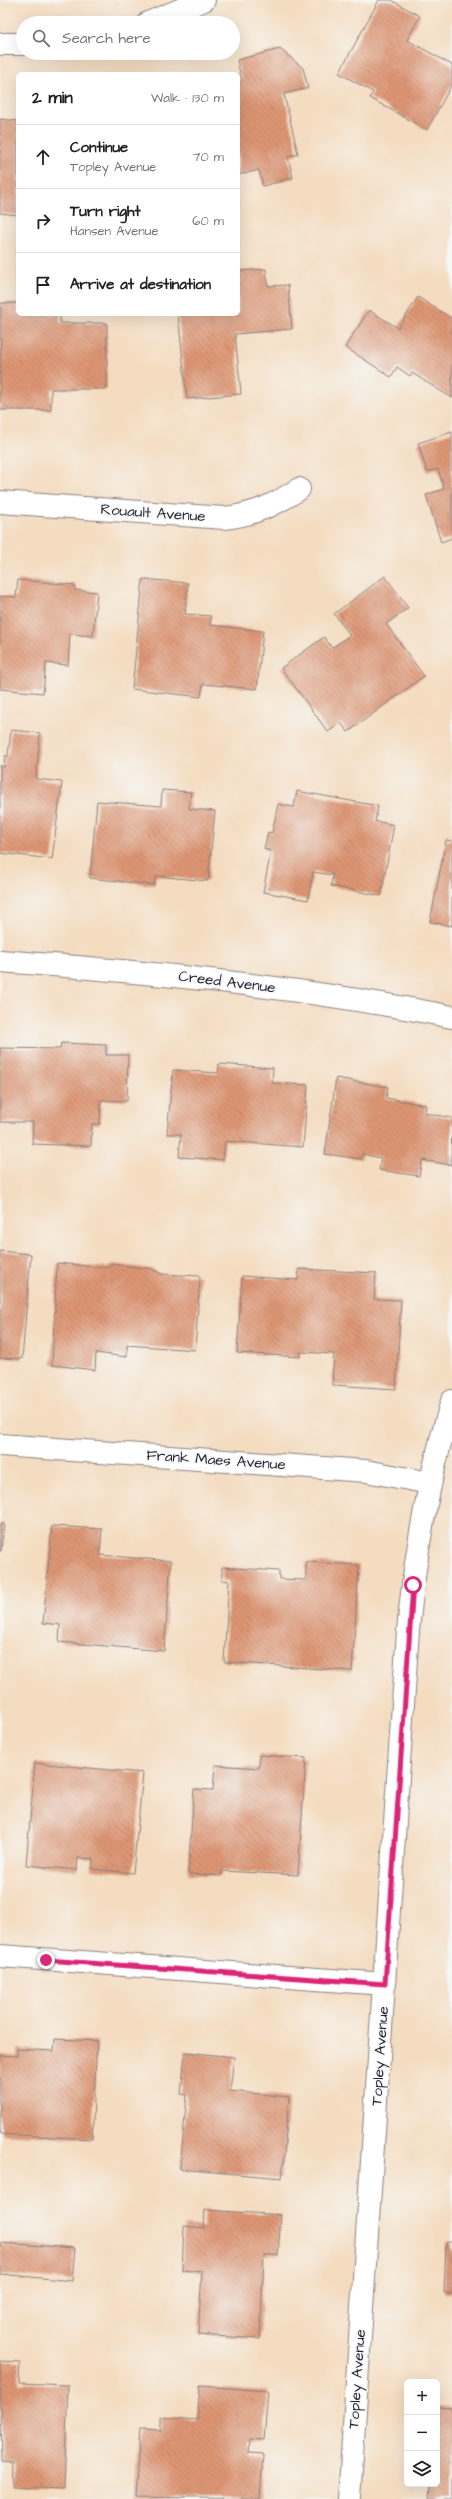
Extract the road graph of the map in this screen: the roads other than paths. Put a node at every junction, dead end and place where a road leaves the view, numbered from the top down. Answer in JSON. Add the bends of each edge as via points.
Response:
{"nodes":[{"id":1,"x":204,"y":0,"type":"edge"},
{"id":2,"x":165,"y":16,"type":"edge"},
{"id":3,"x":0,"y":44,"type":"edge"},
{"id":4,"x":16,"y":44,"type":"edge"},
{"id":5,"x":299,"y":489,"type":"dead end"},
{"id":6,"x":0,"y":502,"type":"edge"},
{"id":7,"x":0,"y":961,"type":"edge"},
{"id":8,"x":452,"y":1017,"type":"edge"},
{"id":9,"x":452,"y":1401,"type":"edge"},
{"id":10,"x":0,"y":1445,"type":"edge"},
{"id":11,"x":430,"y":1483,"type":"junction"},
{"id":12,"x":0,"y":1956,"type":"edge"},
{"id":13,"x":385,"y":1984,"type":"junction"},
{"id":14,"x":349,"y":2499,"type":"edge"}],
"edges":[{"from":1,"to":2,"type":"street"},
{"from":3,"to":4,"type":"street"},
{"from":5,"to":6,"type":"street","name":"Rouault Avenue","via":[[263,510],[224,518]]},
{"from":7,"to":8,"type":"street","name":"Creed Avenue","via":[[192,978],[319,995]]},
{"from":9,"to":11,"type":"street","name":"Topley Avenue"},
{"from":10,"to":11,"type":"street","name":"Frank Maes Avenue","via":[[366,1471]]},
{"from":11,"to":13,"type":"street","name":"Topley Avenue","via":[[416,1561],[408,1631]]},
{"from":12,"to":13,"type":"street"},
{"from":13,"to":14,"type":"street","name":"Topley Avenue"}]}
